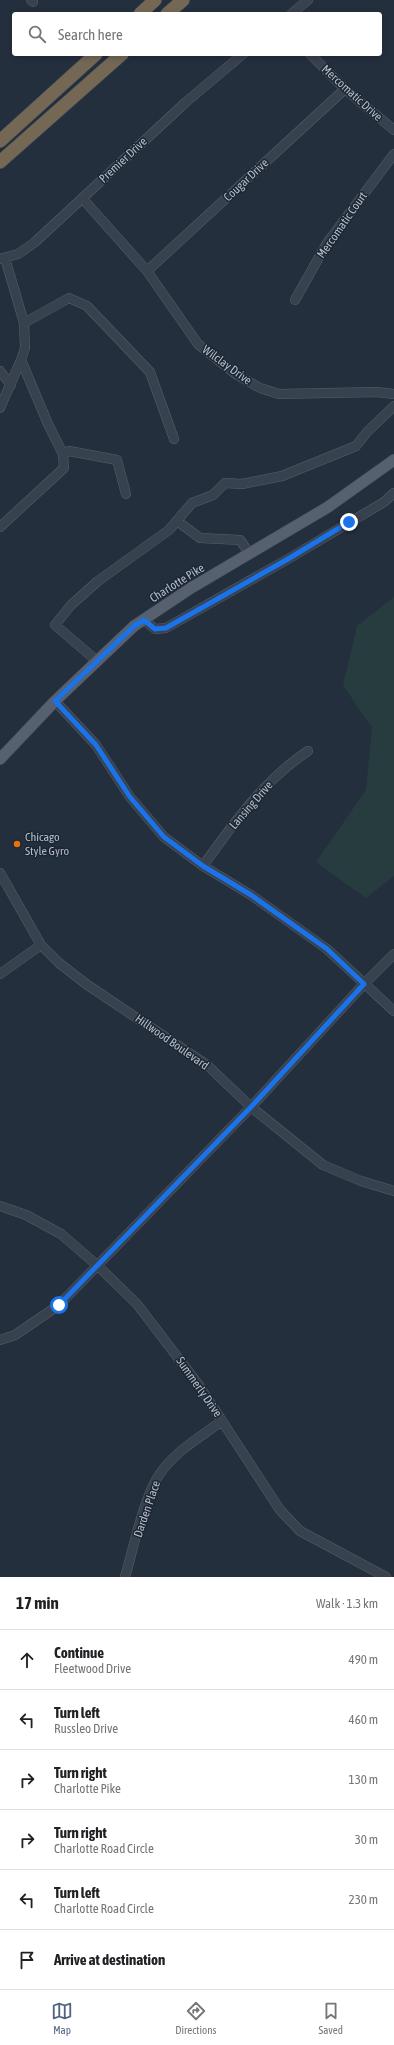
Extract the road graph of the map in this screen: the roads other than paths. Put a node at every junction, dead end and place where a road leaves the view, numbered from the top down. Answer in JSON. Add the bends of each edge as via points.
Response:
{"nodes":[{"id":1,"x":155,"y":0,"type":"edge"},
{"id":2,"x":183,"y":0,"type":"edge"},
{"id":3,"x":308,"y":0,"type":"edge"},
{"id":4,"x":142,"y":12,"type":"edge"},
{"id":5,"x":169,"y":12,"type":"edge"},
{"id":6,"x":293,"y":12,"type":"edge"},
{"id":7,"x":94,"y":56,"type":"edge"},
{"id":8,"x":120,"y":56,"type":"edge"},
{"id":9,"x":241,"y":56,"type":"edge"},
{"id":10,"x":312,"y":56,"type":"edge"},
{"id":11,"x":345,"y":89,"type":"junction"},
{"id":12,"x":394,"y":130,"type":"edge"},
{"id":13,"x":0,"y":141,"type":"edge"},
{"id":14,"x":394,"y":154,"type":"edge"},
{"id":15,"x":0,"y":162,"type":"edge"},
{"id":16,"x":82,"y":198,"type":"junction"},
{"id":17,"x":2,"y":259,"type":"edge"},
{"id":18,"x":147,"y":271,"type":"junction"},
{"id":19,"x":295,"y":300,"type":"dead end"},
{"id":20,"x":24,"y":323,"type":"junction"},
{"id":21,"x":21,"y":360,"type":"junction"},
{"id":22,"x":0,"y":371,"type":"edge"},
{"id":23,"x":11,"y":385,"type":"junction"},
{"id":24,"x":394,"y":394,"type":"edge"},
{"id":25,"x":394,"y":406,"type":"edge"},
{"id":26,"x":0,"y":408,"type":"edge"},
{"id":27,"x":174,"y":439,"type":"dead end"},
{"id":28,"x":63,"y":454,"type":"junction"},
{"id":29,"x":394,"y":460,"type":"edge"},
{"id":30,"x":394,"y":493,"type":"edge"},
{"id":31,"x":126,"y":494,"type":"dead end"},
{"id":32,"x":176,"y":521,"type":"junction"},
{"id":33,"x":0,"y":527,"type":"edge"},
{"id":34,"x":250,"y":554,"type":"junction"},
{"id":35,"x":144,"y":620,"type":"junction"},
{"id":36,"x":97,"y":661,"type":"junction"},
{"id":37,"x":55,"y":701,"type":"junction"},
{"id":38,"x":308,"y":751,"type":"dead end"},
{"id":39,"x":0,"y":759,"type":"edge"},
{"id":40,"x":203,"y":866,"type":"junction"},
{"id":41,"x":0,"y":874,"type":"edge"},
{"id":42,"x":41,"y":945,"type":"junction"},
{"id":43,"x":394,"y":954,"type":"edge"},
{"id":44,"x":0,"y":974,"type":"edge"},
{"id":45,"x":364,"y":984,"type":"junction"},
{"id":46,"x":394,"y":1011,"type":"edge"},
{"id":47,"x":251,"y":1107,"type":"junction"},
{"id":48,"x":394,"y":1191,"type":"edge"},
{"id":49,"x":0,"y":1206,"type":"edge"},
{"id":50,"x":98,"y":1266,"type":"junction"},
{"id":51,"x":0,"y":1340,"type":"edge"},
{"id":52,"x":222,"y":1421,"type":"junction"},
{"id":53,"x":125,"y":1577,"type":"edge"},
{"id":54,"x":386,"y":1577,"type":"edge"}],
"edges":[{"from":1,"to":4,"type":"highway"},
{"from":2,"to":5,"type":"highway"},
{"from":3,"to":6,"type":"street"},
{"from":7,"to":13,"type":"highway"},
{"from":8,"to":15,"type":"highway"},
{"from":9,"to":16,"type":"street","name":"Premier Drive","via":[[186,102]]},
{"from":10,"to":11,"type":"street","name":"Mercomatic Drive"},
{"from":11,"to":12,"type":"street","name":"Mercomatic Drive"},
{"from":11,"to":18,"type":"street","name":"Cougar Drive"},
{"from":14,"to":19,"type":"street","name":"Mercomatic Court","via":[[327,243]]},
{"from":16,"to":17,"type":"street","name":"Premier Drive","via":[[34,243],[18,254]]},
{"from":16,"to":18,"type":"street","name":"Wilclay Drive"},
{"from":17,"to":20,"type":"street"},
{"from":18,"to":24,"type":"street","name":"Wilclay Drive","via":[[198,344],[237,375],[260,388],[279,394]]},
{"from":20,"to":21,"type":"street","via":[[24,348]]},
{"from":20,"to":27,"type":"street","via":[[69,298],[86,306],[150,372]]},
{"from":21,"to":23,"type":"street"},
{"from":21,"to":28,"type":"street"},
{"from":22,"to":23,"type":"street"},
{"from":23,"to":26,"type":"street"},
{"from":25,"to":32,"type":"street","via":[[356,446],[282,476],[242,484],[225,483],[213,495],[192,502]]},
{"from":28,"to":31,"type":"street","via":[[69,451],[117,460]]},
{"from":28,"to":33,"type":"street","via":[[64,468]]},
{"from":29,"to":34,"type":"main road","name":"Charlotte Pike","via":[[328,507]]},
{"from":30,"to":35,"type":"street","via":[[384,502],[288,559],[166,628],[155,629]]},
{"from":32,"to":34,"type":"street","via":[[200,538],[240,540]]},
{"from":32,"to":36,"type":"street","via":[[169,530],[98,581],[70,606],[55,626]]},
{"from":34,"to":35,"type":"main road","name":"Charlotte Pike","via":[[191,588]]},
{"from":35,"to":36,"type":"main road","name":"Charlotte Pike","via":[[134,626]]},
{"from":36,"to":37,"type":"main road","name":"Charlotte Pike"},
{"from":37,"to":39,"type":"main road","name":"Charlotte Pike"},
{"from":37,"to":40,"type":"street","via":[[96,745],[148,820],[164,837]]},
{"from":38,"to":40,"type":"street","name":"Lansing Drive","via":[[265,787],[238,818]]},
{"from":40,"to":45,"type":"street","via":[[251,895],[327,949]]},
{"from":41,"to":42,"type":"street","name":"Hillwood Boulevard"},
{"from":42,"to":44,"type":"street"},
{"from":42,"to":47,"type":"street","name":"Hillwood Boulevard","via":[[86,984],[207,1065]]},
{"from":43,"to":45,"type":"street"},
{"from":45,"to":46,"type":"street"},
{"from":45,"to":47,"type":"street"},
{"from":47,"to":48,"type":"street","name":"Hillwood Boulevard","via":[[323,1165]]},
{"from":47,"to":50,"type":"street"},
{"from":49,"to":50,"type":"street","name":"Summerly Drive","via":[[26,1215],[61,1234]]},
{"from":50,"to":51,"type":"street","via":[[59,1305],[15,1335]]},
{"from":50,"to":52,"type":"street","name":"Summerly Drive","via":[[137,1304],[198,1384]]},
{"from":52,"to":53,"type":"street","name":"Darden Place","via":[[178,1453],[158,1475],[148,1498]]},
{"from":52,"to":54,"type":"street","name":"Summerly Drive","via":[[280,1510],[300,1531]]}]}
